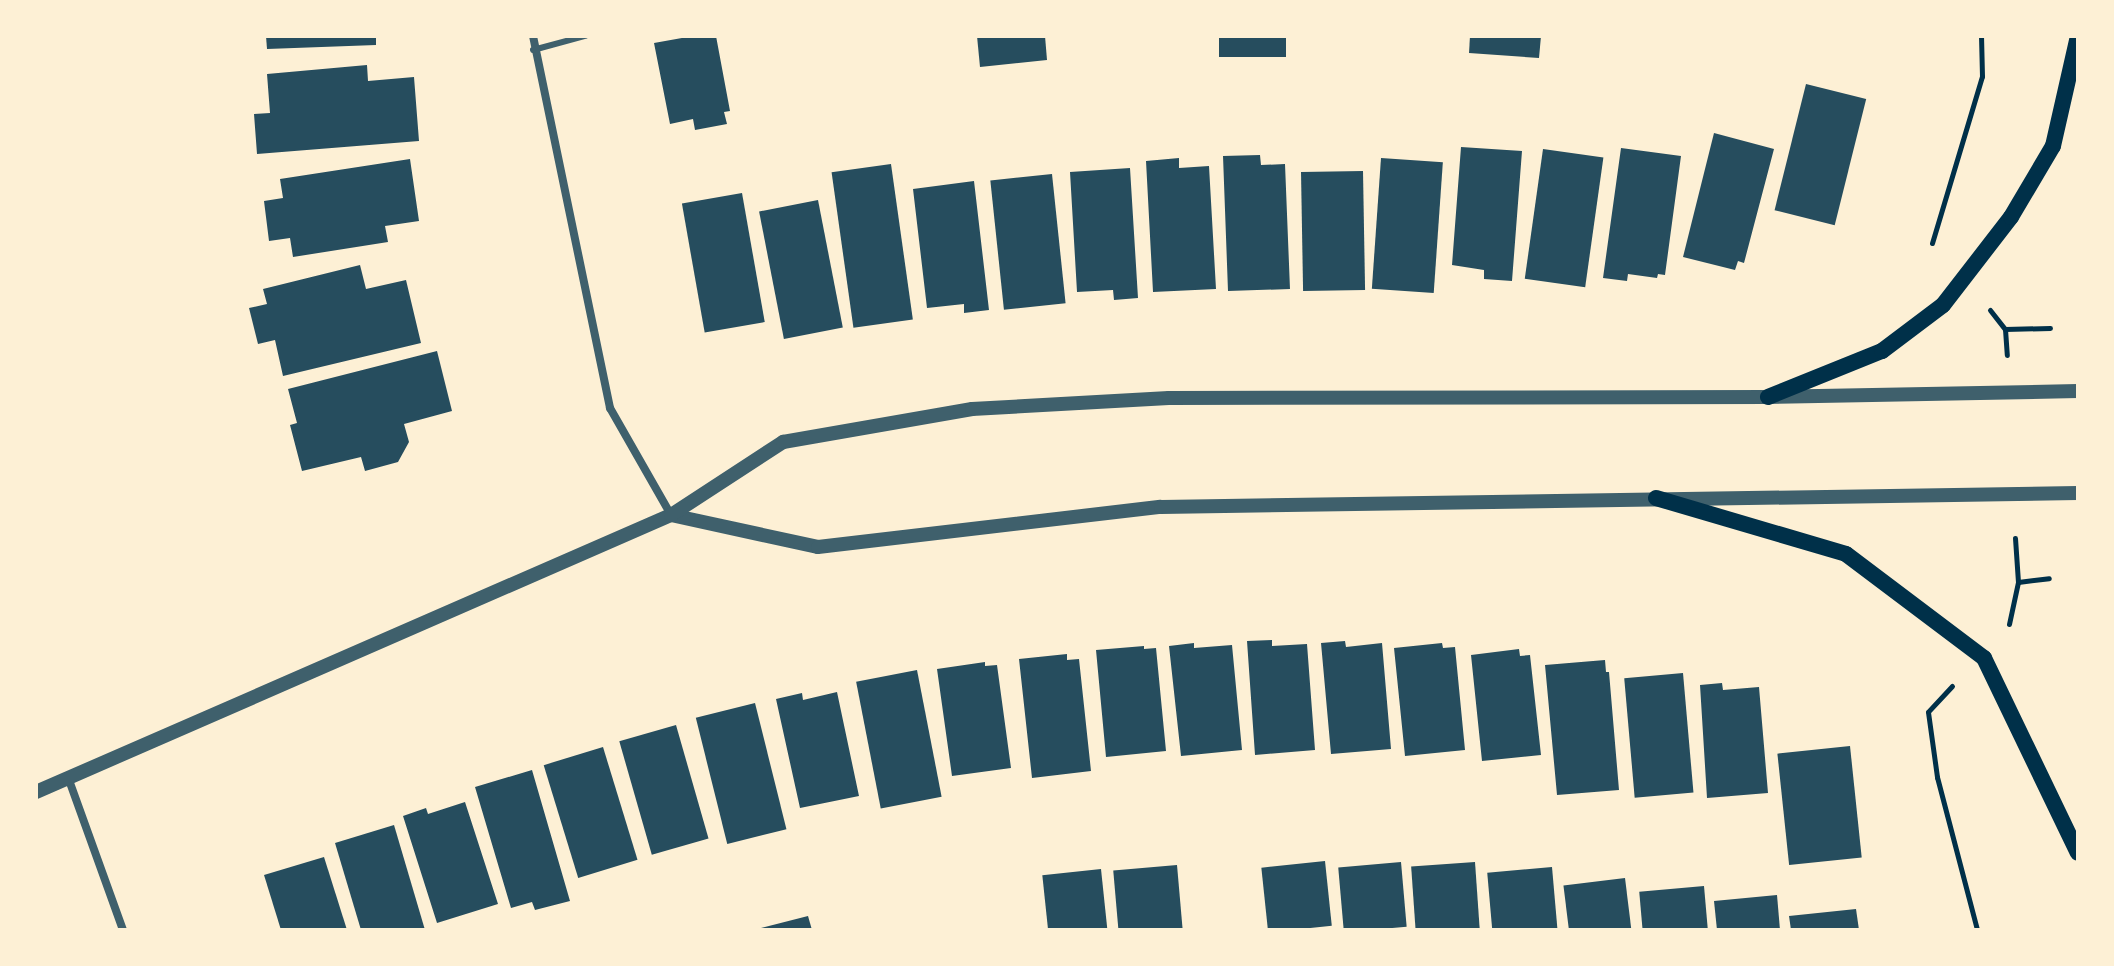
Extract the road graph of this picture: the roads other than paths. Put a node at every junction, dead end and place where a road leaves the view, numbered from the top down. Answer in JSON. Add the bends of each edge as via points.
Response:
{"nodes":[{"id":1,"x":533,"y":36,"type":"edge"},
{"id":2,"x":585,"y":36,"type":"edge"},
{"id":3,"x":2078,"y":36,"type":"edge"},
{"id":4,"x":533,"y":50,"type":"junction"},
{"id":5,"x":2078,"y":391,"type":"edge"},
{"id":6,"x":1768,"y":397,"type":"junction"},
{"id":7,"x":2078,"y":493,"type":"edge"},
{"id":8,"x":1656,"y":498,"type":"junction"},
{"id":9,"x":671,"y":515,"type":"junction"},
{"id":10,"x":69,"y":780,"type":"junction"},
{"id":11,"x":36,"y":792,"type":"edge"},
{"id":12,"x":2078,"y":853,"type":"edge"},
{"id":13,"x":123,"y":930,"type":"edge"}],
"edges":[{"from":1,"to":4,"type":"street"},
{"from":2,"to":4,"type":"lane"},
{"from":3,"to":6,"type":"main road","via":[[2053,146],[2011,217],[1943,305],[1882,351]]},
{"from":4,"to":9,"type":"street","via":[[610,408]]},
{"from":5,"to":6,"type":"street"},
{"from":6,"to":9,"type":"street","via":[[1169,398],[972,409],[783,442]]},
{"from":7,"to":8,"type":"street"},
{"from":8,"to":9,"type":"street","via":[[1161,507],[818,547]]},
{"from":8,"to":12,"type":"main road","via":[[1846,554],[1984,658]]},
{"from":9,"to":10,"type":"street"},
{"from":10,"to":11,"type":"street"},
{"from":10,"to":13,"type":"street"}]}
